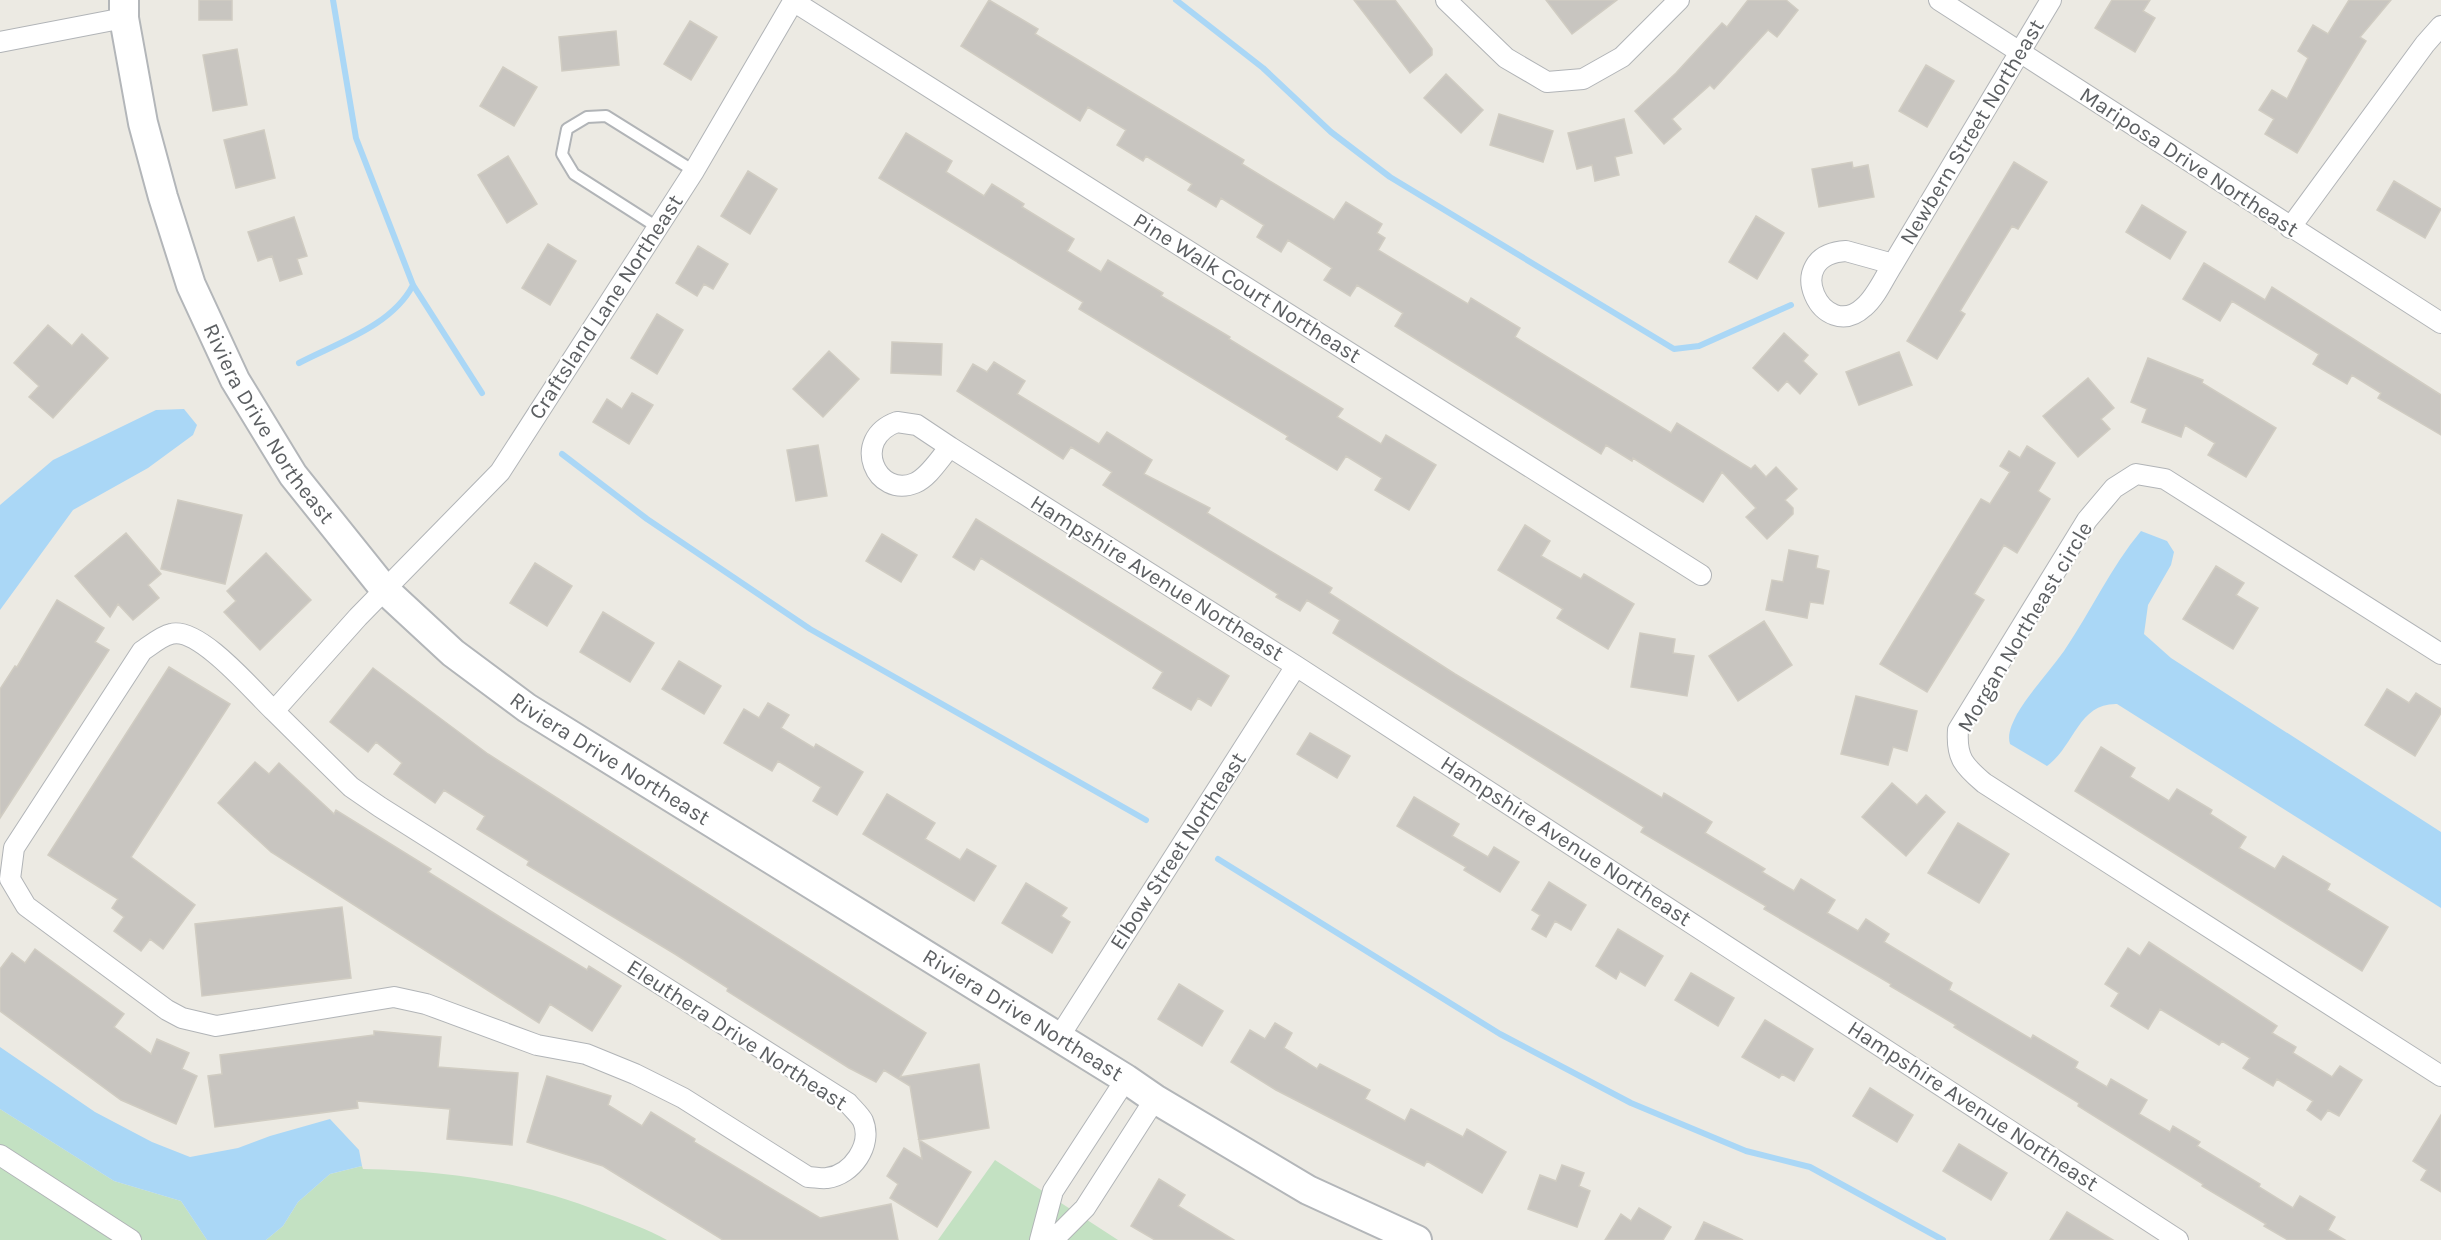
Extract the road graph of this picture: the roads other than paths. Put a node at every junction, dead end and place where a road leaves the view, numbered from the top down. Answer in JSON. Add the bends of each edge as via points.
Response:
{"nodes":[{"id":1,"x":794,"y":0,"type":"edge"},
{"id":2,"x":1446,"y":0,"type":"edge"},
{"id":3,"x":1678,"y":0,"type":"edge"},
{"id":4,"x":1939,"y":0,"type":"edge"},
{"id":5,"x":2051,"y":0,"type":"edge"},
{"id":6,"x":124,"y":9,"type":"edge"},
{"id":7,"x":2441,"y":26,"type":"edge"},
{"id":8,"x":0,"y":42,"type":"edge"},
{"id":9,"x":2020,"y":52,"type":"junction"},
{"id":10,"x":694,"y":171,"type":"junction"},
{"id":11,"x":657,"y":227,"type":"junction"},
{"id":12,"x":2290,"y":228,"type":"junction"},
{"id":13,"x":1893,"y":264,"type":"dead end"},
{"id":14,"x":2441,"y":323,"type":"edge"},
{"id":15,"x":950,"y":447,"type":"dead end"},
{"id":16,"x":1701,"y":575,"type":"dead end"},
{"id":17,"x":386,"y":591,"type":"junction"},
{"id":18,"x":2441,"y":654,"type":"edge"},
{"id":19,"x":1296,"y":666,"type":"junction"},
{"id":20,"x":274,"y":711,"type":"junction"},
{"id":21,"x":1059,"y":1037,"type":"junction"},
{"id":22,"x":2441,"y":1076,"type":"edge"},
{"id":23,"x":1126,"y":1078,"type":"junction"},
{"id":24,"x":1155,"y":1099,"type":"junction"},
{"id":25,"x":0,"y":1155,"type":"edge"},
{"id":26,"x":130,"y":1240,"type":"edge"},
{"id":27,"x":1040,"y":1240,"type":"edge"},
{"id":28,"x":1053,"y":1240,"type":"edge"},
{"id":29,"x":1417,"y":1240,"type":"edge"},
{"id":30,"x":2177,"y":1240,"type":"edge"}],
"edges":[{"from":1,"to":10,"type":"street","name":"Craftsland Lane Northeast"},
{"from":1,"to":16,"type":"street","name":"Pine Walk Court Northeast"},
{"from":2,"to":3,"type":"street","via":[[1506,58],[1547,82],[1583,79],[1622,57]]},
{"from":4,"to":9,"type":"street","name":"Mariposa Drive Northeast"},
{"from":5,"to":9,"type":"street","name":"Newbern Street Northeast"},
{"from":6,"to":8,"type":"street"},
{"from":6,"to":17,"type":"street","name":"Riviera Drive Northeast","via":[[143,123],[196,296],[235,380],[293,475]]},
{"from":7,"to":12,"type":"street"},
{"from":9,"to":12,"type":"street","name":"Mariposa Drive Northeast"},
{"from":9,"to":13,"type":"street","name":"Newbern Street Northeast"},
{"from":10,"to":11,"type":"street","name":"Craftsland Lane Northeast"},
{"from":10,"to":11,"type":"lane","via":[[606,116],[587,117],[567,129],[562,154],[574,174]]},
{"from":11,"to":17,"type":"street","name":"Craftsland Lane Northeast","via":[[500,472]]},
{"from":12,"to":14,"type":"street","name":"Mariposa Drive Northeast"},
{"from":15,"to":19,"type":"street","name":"Hampshire Avenue Northeast"},
{"from":17,"to":20,"type":"street","via":[[358,616]]},
{"from":17,"to":21,"type":"street","name":"Riviera Drive Northeast","via":[[453,652],[527,708]]},
{"from":18,"to":22,"type":"street","name":"Morgan Northeast circle","via":[[2165,479],[2136,474],[2114,488],[2087,520],[1958,730],[1957,749],[1966,768],[1984,783]]},
{"from":19,"to":21,"type":"street","name":"Elbow Street Northeast"},
{"from":19,"to":30,"type":"street","name":"Hampshire Avenue Northeast"},
{"from":20,"to":20,"type":"street","name":"Eleuthera Drive Northeast","via":[[209,648],[189,636],[171,633],[142,651],[14,848],[10,879],[26,906],[182,1018],[216,1026],[394,997],[426,1004],[537,1045],[586,1054],[635,1074],[683,1098],[808,1177],[828,1178],[843,1173],[858,1160],[865,1139],[863,1121],[848,1103],[380,807],[351,787]]},
{"from":21,"to":23,"type":"street","name":"Riviera Drive Northeast"},
{"from":23,"to":24,"type":"street","name":"Riviera Drive Northeast"},
{"from":23,"to":27,"type":"street","via":[[1053,1191]]},
{"from":24,"to":28,"type":"street","via":[[1085,1208]]},
{"from":24,"to":29,"type":"street","name":"Riviera Drive Northeast","via":[[1308,1190]]},
{"from":25,"to":26,"type":"street"}]}
